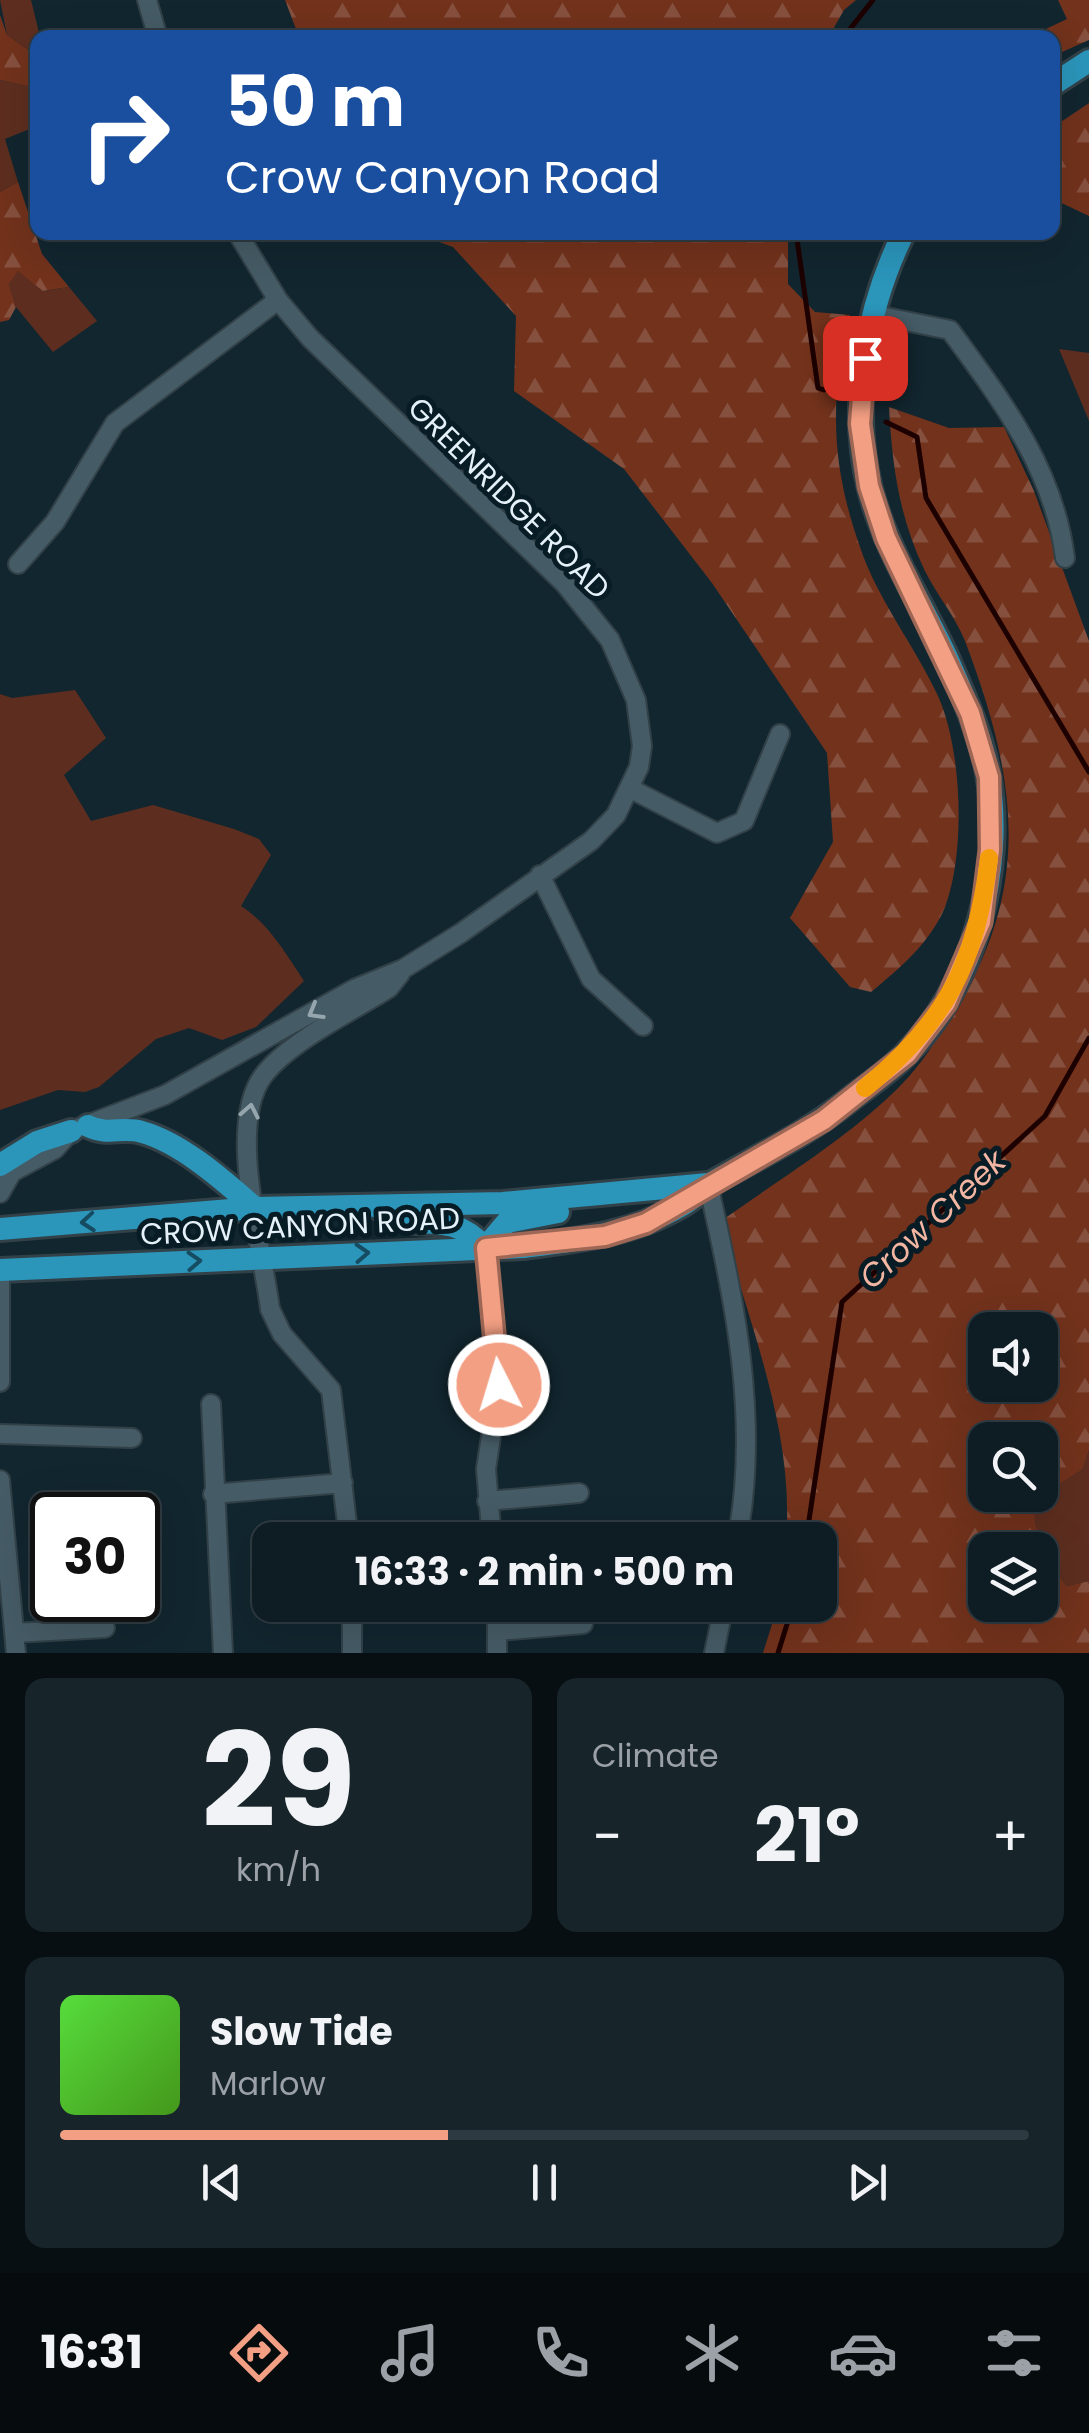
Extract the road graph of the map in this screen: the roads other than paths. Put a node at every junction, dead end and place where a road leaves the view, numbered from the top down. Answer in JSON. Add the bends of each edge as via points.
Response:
{"nodes":[{"id":1,"x":147,"y":0,"type":"edge"},
{"id":2,"x":156,"y":30,"type":"edge"},
{"id":3,"x":1089,"y":61,"type":"edge"},
{"id":4,"x":1060,"y":80,"type":"edge"},
{"id":5,"x":243,"y":240,"type":"edge"},
{"id":6,"x":901,"y":240,"type":"edge"},
{"id":7,"x":278,"y":300,"type":"junction"},
{"id":8,"x":874,"y":315,"type":"junction"},
{"id":9,"x":1065,"y":558,"type":"dead end"},
{"id":10,"x":18,"y":564,"type":"dead end"},
{"id":11,"x":780,"y":734,"type":"dead end"},
{"id":12,"x":630,"y":789,"type":"junction"},
{"id":13,"x":540,"y":876,"type":"junction"},
{"id":14,"x":403,"y":969,"type":"junction"},
{"id":15,"x":644,"y":1026,"type":"dead end"},
{"id":16,"x":80,"y":1128,"type":"junction"},
{"id":17,"x":0,"y":1165,"type":"edge"},
{"id":18,"x":708,"y":1184,"type":"junction"},
{"id":19,"x":633,"y":1190,"type":"junction"},
{"id":20,"x":0,"y":1192,"type":"edge"},
{"id":21,"x":378,"y":1206,"type":"junction"},
{"id":22,"x":255,"y":1208,"type":"junction"},
{"id":23,"x":0,"y":1229,"type":"edge"},
{"id":24,"x":486,"y":1248,"type":"junction"},
{"id":25,"x":264,"y":1258,"type":"junction"},
{"id":26,"x":0,"y":1270,"type":"edge"},
{"id":27,"x":0,"y":1382,"type":"edge"},
{"id":28,"x":211,"y":1404,"type":"dead end"},
{"id":29,"x":0,"y":1434,"type":"edge"},
{"id":30,"x":132,"y":1438,"type":"dead end"},
{"id":31,"x":0,"y":1480,"type":"edge"},
{"id":32,"x":343,"y":1483,"type":"junction"},
{"id":33,"x":579,"y":1493,"type":"dead end"},
{"id":34,"x":213,"y":1494,"type":"junction"},
{"id":35,"x":488,"y":1502,"type":"junction"},
{"id":36,"x":347,"y":1522,"type":"edge"},
{"id":37,"x":490,"y":1522,"type":"edge"},
{"id":38,"x":741,"y":1522,"type":"edge"},
{"id":39,"x":352,"y":1622,"type":"edge"},
{"id":40,"x":497,"y":1622,"type":"edge"},
{"id":41,"x":720,"y":1622,"type":"edge"},
{"id":42,"x":583,"y":1624,"type":"dead end"},
{"id":43,"x":105,"y":1628,"type":"dead end"},
{"id":44,"x":497,"y":1631,"type":"junction"},
{"id":45,"x":14,"y":1633,"type":"junction"},
{"id":46,"x":16,"y":1653,"type":"edge"},
{"id":47,"x":222,"y":1653,"type":"edge"},
{"id":48,"x":352,"y":1653,"type":"edge"},
{"id":49,"x":497,"y":1653,"type":"edge"},
{"id":50,"x":714,"y":1653,"type":"edge"}],
"edges":[{"from":1,"to":2,"type":"street"},
{"from":3,"to":4,"type":"main road"},
{"from":5,"to":7,"type":"street","name":"GREENRIDGE ROAD"},
{"from":6,"to":8,"type":"main road","name":"CROW CANYON ROAD"},
{"from":7,"to":10,"type":"street","via":[[116,422],[56,522]]},
{"from":7,"to":12,"type":"street","name":"GREENRIDGE ROAD","via":[[350,379],[565,584],[610,640],[632,684],[640,722],[642,746]]},
{"from":8,"to":9,"type":"street","via":[[950,330],[1016,419],[1059,513]]},
{"from":8,"to":18,"type":"main road","name":"CROW CANYON ROAD","via":[[860,424],[869,486],[886,538],[980,740],[991,814],[981,922],[946,1003],[907,1054],[824,1120]]},
{"from":11,"to":12,"type":"street","via":[[744,822],[732,830],[717,833]]},
{"from":12,"to":13,"type":"street","name":"GREENRIDGE ROAD","via":[[591,840]]},
{"from":13,"to":14,"type":"street","name":"GREENRIDGE ROAD"},
{"from":13,"to":15,"type":"street","via":[[591,980]]},
{"from":14,"to":16,"type":"street","name":"GREENRIDGE ROAD","one_way":true,"via":[[354,989],[164,1095]]},
{"from":22,"to":14,"type":"street","name":"GREENRIDGE ROAD","one_way":true,"via":[[246,1117],[263,1076],[389,988]]},
{"from":16,"to":17,"type":"main road","via":[[36,1142]]},
{"from":16,"to":20,"type":"street","name":"GREENRIDGE ROAD","via":[[12,1172]]},
{"from":16,"to":22,"type":"main road","via":[[153,1136]]},
{"from":18,"to":19,"type":"main road","name":"CROW CANYON ROAD"},
{"from":18,"to":24,"type":"main road","name":"CROW CANYON ROAD","via":[[685,1204],[605,1236]]},
{"from":18,"to":38,"type":"street","via":[[734,1304],[743,1394]]},
{"from":19,"to":21,"type":"main road","name":"CROW CANYON ROAD","via":[[503,1204]]},
{"from":19,"to":24,"type":"main road","via":[[507,1222]]},
{"from":21,"to":22,"type":"main road","name":"CROW CANYON ROAD"},
{"from":21,"to":24,"type":"main road","via":[[401,1222],[450,1221]]},
{"from":22,"to":23,"type":"main road","name":"CROW CANYON ROAD","one_way":true},
{"from":22,"to":25,"type":"street","name":"GREENRIDGE ROAD"},
{"from":25,"to":24,"type":"main road","name":"CROW CANYON ROAD","one_way":true},
{"from":24,"to":35,"type":"street","via":[[499,1385],[488,1442]]},
{"from":26,"to":25,"type":"main road","name":"CROW CANYON ROAD","one_way":true},
{"from":25,"to":32,"type":"street","name":"GREENRIDGE ROAD","via":[[273,1317],[331,1390]]},
{"from":26,"to":27,"type":"street"},
{"from":28,"to":34,"type":"street"},
{"from":29,"to":30,"type":"street"},
{"from":31,"to":45,"type":"street"},
{"from":32,"to":34,"type":"street"},
{"from":32,"to":36,"type":"street","name":"GREENRIDGE ROAD"},
{"from":33,"to":35,"type":"street"},
{"from":34,"to":47,"type":"street"},
{"from":35,"to":37,"type":"street"},
{"from":39,"to":48,"type":"street"},
{"from":40,"to":44,"type":"street"},
{"from":41,"to":50,"type":"street"},
{"from":42,"to":44,"type":"street"},
{"from":43,"to":45,"type":"street"},
{"from":44,"to":49,"type":"street"},
{"from":45,"to":46,"type":"street"}]}
